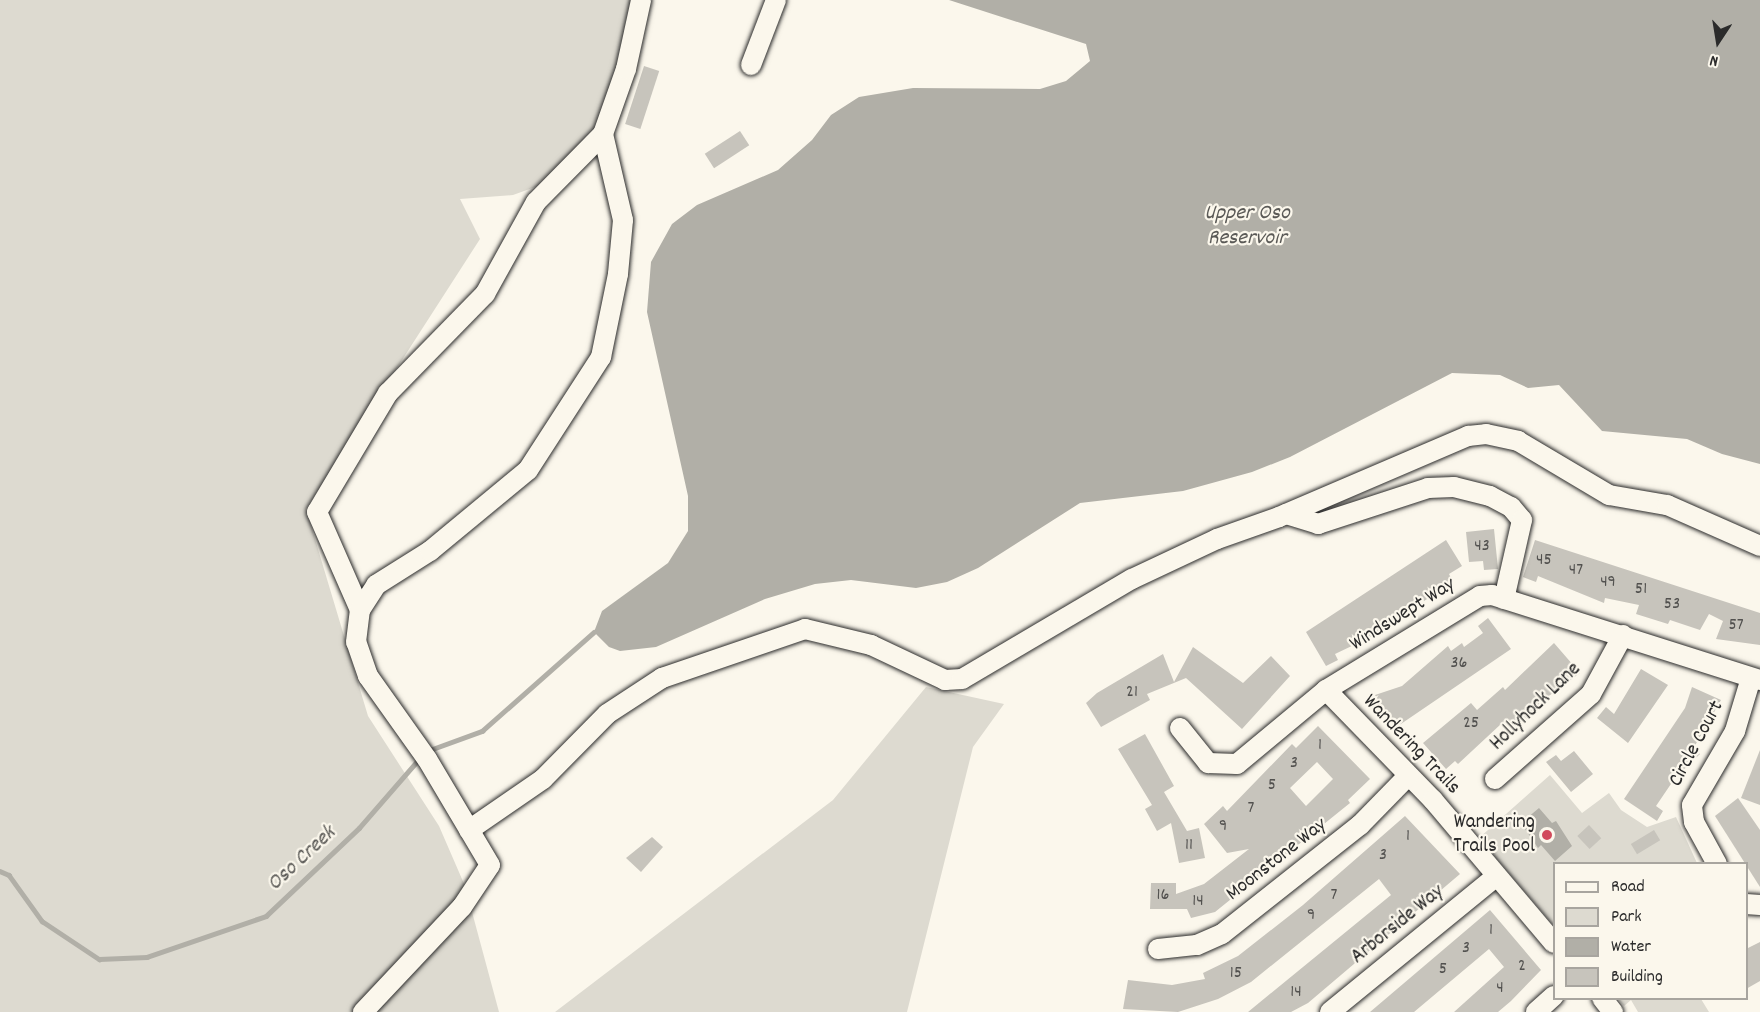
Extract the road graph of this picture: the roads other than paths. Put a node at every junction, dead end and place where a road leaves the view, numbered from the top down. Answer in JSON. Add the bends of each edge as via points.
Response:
{"nodes":[{"id":1,"x":641,"y":0,"type":"edge"},
{"id":2,"x":776,"y":0,"type":"edge"},
{"id":3,"x":751,"y":65,"type":"dead end"},
{"id":4,"x":603,"y":134,"type":"junction"},
{"id":5,"x":1286,"y":514,"type":"junction"},
{"id":6,"x":1760,"y":546,"type":"edge"},
{"id":7,"x":1504,"y":599,"type":"junction"},
{"id":8,"x":360,"y":610,"type":"junction"},
{"id":9,"x":1623,"y":636,"type":"junction"},
{"id":10,"x":1756,"y":679,"type":"edge"},
{"id":11,"x":1326,"y":690,"type":"junction"},
{"id":12,"x":1180,"y":728,"type":"dead end"},
{"id":13,"x":1408,"y":776,"type":"junction"},
{"id":14,"x":1495,"y":779,"type":"dead end"},
{"id":15,"x":469,"y":830,"type":"junction"},
{"id":16,"x":1716,"y":862,"type":"edge"},
{"id":17,"x":1497,"y":876,"type":"junction"},
{"id":18,"x":1553,"y":942,"type":"edge"},
{"id":19,"x":1158,"y":949,"type":"dead end"},
{"id":20,"x":1553,"y":997,"type":"edge"},
{"id":21,"x":1603,"y":1000,"type":"edge"},
{"id":22,"x":363,"y":1012,"type":"edge"},
{"id":23,"x":1330,"y":1012,"type":"edge"},
{"id":24,"x":1536,"y":1012,"type":"edge"},
{"id":25,"x":1613,"y":1012,"type":"edge"}],
"edges":[{"from":1,"to":4,"type":"street","via":[[626,69]]},
{"from":2,"to":3,"type":"street"},
{"from":4,"to":8,"type":"street","via":[[623,220],[618,274],[601,357],[528,470],[430,551],[376,585]]},
{"from":4,"to":8,"type":"street","via":[[536,202],[485,294],[388,393],[317,512]]},
{"from":5,"to":6,"type":"street","via":[[1446,443],[1486,434],[1518,441],[1609,495],[1667,506]]},
{"from":5,"to":7,"type":"street","via":[[1318,524],[1428,488],[1454,486],[1490,496],[1511,507],[1522,520]]},
{"from":5,"to":15,"type":"street","via":[[1217,539],[1132,579],[962,679],[945,680],[871,645],[806,629],[662,678],[607,714],[543,779]]},
{"from":7,"to":9,"type":"street","name":"Windswept Way"},
{"from":7,"to":11,"type":"street","name":"Windswept Way","via":[[1492,595],[1469,599]]},
{"from":8,"to":15,"type":"street","via":[[356,642],[368,676],[424,753]]},
{"from":9,"to":10,"type":"street","name":"Windswept Way"},
{"from":9,"to":14,"type":"street","name":"Hollyhock Lane","via":[[1592,694]]},
{"from":10,"to":16,"type":"street","name":"Circle Court","via":[[1735,731],[1692,805],[1694,822]]},
{"from":11,"to":12,"type":"street","name":"Windswept Way","via":[[1237,764],[1208,763]]},
{"from":11,"to":13,"type":"street","name":"Wandering Trails"},
{"from":13,"to":17,"type":"street","name":"Wandering Trails"},
{"from":13,"to":19,"type":"street","name":"Moonstone Way","via":[[1360,825],[1222,934],[1197,945]]},
{"from":15,"to":22,"type":"street","via":[[490,865],[462,907]]},
{"from":17,"to":18,"type":"street","name":"Wandering Trails"},
{"from":17,"to":23,"type":"street","name":"Arborside Way"},
{"from":20,"to":24,"type":"street"},
{"from":21,"to":25,"type":"street"}]}
